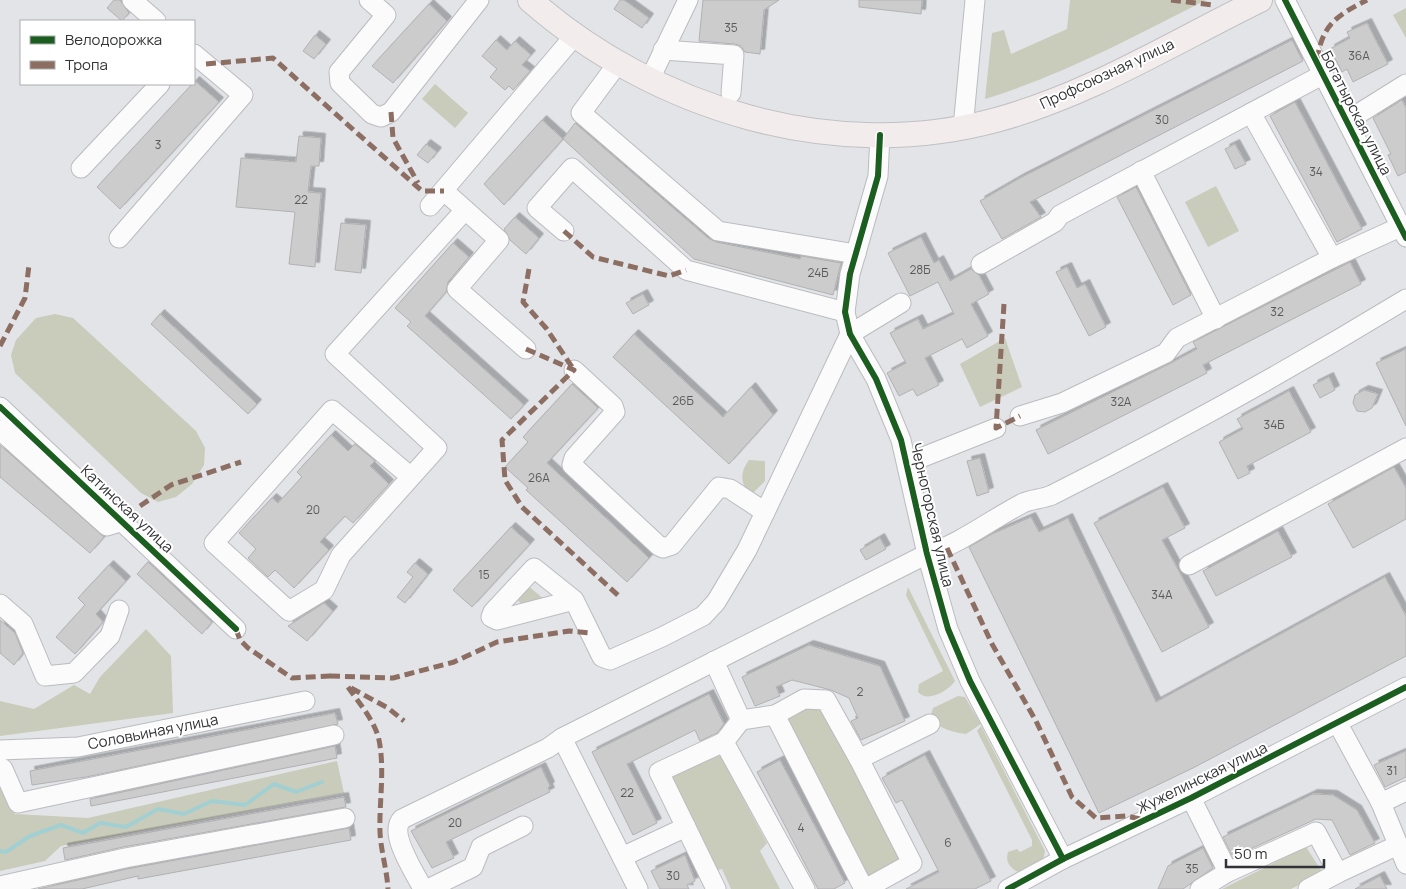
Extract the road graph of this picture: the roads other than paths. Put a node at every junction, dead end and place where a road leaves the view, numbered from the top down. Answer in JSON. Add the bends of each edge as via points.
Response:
{"nodes":[{"id":1,"x":132,"y":0,"type":"edge"},
{"id":2,"x":368,"y":0,"type":"edge"},
{"id":3,"x":479,"y":0,"type":"edge"},
{"id":4,"x":530,"y":0,"type":"edge"},
{"id":5,"x":688,"y":0,"type":"edge"},
{"id":6,"x":975,"y":0,"type":"edge"},
{"id":7,"x":1260,"y":0,"type":"edge"},
{"id":8,"x":1285,"y":0,"type":"edge"},
{"id":9,"x":155,"y":20,"type":"edge"},
{"id":10,"x":576,"y":34,"type":"junction"},
{"id":11,"x":664,"y":50,"type":"junction"},
{"id":12,"x":195,"y":55,"type":"edge"},
{"id":13,"x":618,"y":63,"type":"junction"},
{"id":14,"x":1322,"y":75,"type":"junction"},
{"id":15,"x":649,"y":81,"type":"junction"},
{"id":16,"x":1406,"y":84,"type":"edge"},
{"id":17,"x":159,"y":85,"type":"edge"},
{"id":18,"x":731,"y":93,"type":"dead end"},
{"id":19,"x":1251,"y":113,"type":"junction"},
{"id":20,"x":1350,"y":125,"type":"junction"},
{"id":21,"x":963,"y":128,"type":"junction"},
{"id":22,"x":880,"y":135,"type":"junction"},
{"id":23,"x":81,"y":168,"type":"dead end"},
{"id":24,"x":1141,"y":172,"type":"junction"},
{"id":25,"x":444,"y":192,"type":"junction"},
{"id":26,"x":430,"y":206,"type":"dead end"},
{"id":27,"x":465,"y":210,"type":"junction"},
{"id":28,"x":564,"y":231,"type":"dead end"},
{"id":29,"x":1403,"y":232,"type":"edge"},
{"id":30,"x":120,"y":238,"type":"dead end"},
{"id":31,"x":856,"y":254,"type":"junction"},
{"id":32,"x":1332,"y":258,"type":"junction"},
{"id":33,"x":981,"y":264,"type":"dead end"},
{"id":34,"x":1406,"y":298,"type":"edge"},
{"id":35,"x":901,"y":303,"type":"dead end"},
{"id":36,"x":845,"y":312,"type":"junction"},
{"id":37,"x":1216,"y":319,"type":"junction"},
{"id":38,"x":850,"y":334,"type":"junction"},
{"id":39,"x":526,"y":349,"type":"dead end"},
{"id":40,"x":574,"y":370,"type":"dead end"},
{"id":41,"x":0,"y":407,"type":"edge"},
{"id":42,"x":1020,"y":416,"type":"dead end"},
{"id":43,"x":996,"y":428,"type":"dead end"},
{"id":44,"x":0,"y":430,"type":"edge"},
{"id":45,"x":1406,"y":448,"type":"edge"},
{"id":46,"x":908,"y":463,"type":"junction"},
{"id":47,"x":411,"y":478,"type":"junction"},
{"id":48,"x":765,"y":512,"type":"junction"},
{"id":49,"x":121,"y":522,"type":"junction"},
{"id":50,"x":926,"y":554,"type":"junction"},
{"id":51,"x":1189,"y":565,"type":"dead end"},
{"id":52,"x":574,"y":600,"type":"dead end"},
{"id":53,"x":0,"y":604,"type":"edge"},
{"id":54,"x":119,"y":610,"type":"dead end"},
{"id":55,"x":236,"y":629,"type":"dead end"},
{"id":56,"x":714,"y":661,"type":"junction"},
{"id":57,"x":1406,"y":687,"type":"edge"},
{"id":58,"x":305,"y":701,"type":"dead end"},
{"id":59,"x":775,"y":715,"type":"junction"},
{"id":60,"x":742,"y":720,"type":"junction"},
{"id":61,"x":930,"y":724,"type":"dead end"},
{"id":62,"x":1338,"y":724,"type":"junction"},
{"id":63,"x":334,"y":735,"type":"dead end"},
{"id":64,"x":562,"y":738,"type":"junction"},
{"id":65,"x":724,"y":742,"type":"junction"},
{"id":66,"x":0,"y":750,"type":"edge"},
{"id":67,"x":859,"y":758,"type":"junction"},
{"id":68,"x":0,"y":767,"type":"edge"},
{"id":69,"x":1406,"y":791,"type":"edge"},
{"id":70,"x":1191,"y":798,"type":"junction"},
{"id":71,"x":1381,"y":803,"type":"junction"},
{"id":72,"x":345,"y":818,"type":"dead end"},
{"id":73,"x":523,"y":826,"type":"dead end"},
{"id":74,"x":686,"y":827,"type":"junction"},
{"id":75,"x":1398,"y":845,"type":"junction"},
{"id":76,"x":622,"y":857,"type":"junction"},
{"id":77,"x":1063,"y":859,"type":"junction"},
{"id":78,"x":1406,"y":864,"type":"edge"},
{"id":79,"x":1228,"y":872,"type":"junction"},
{"id":80,"x":1338,"y":873,"type":"junction"},
{"id":81,"x":0,"y":886,"type":"edge"},
{"id":82,"x":638,"y":889,"type":"edge"},
{"id":83,"x":716,"y":889,"type":"edge"},
{"id":84,"x":805,"y":889,"type":"edge"},
{"id":85,"x":865,"y":889,"type":"edge"},
{"id":86,"x":1008,"y":889,"type":"edge"},
{"id":87,"x":1200,"y":889,"type":"edge"},
{"id":88,"x":1308,"y":889,"type":"edge"}],
"edges":[{"from":1,"to":9,"type":"street"},
{"from":2,"to":3,"type":"street","via":[[386,15],[339,72],[340,83],[372,114],[381,117],[390,112]]},
{"from":4,"to":10,"type":"main road","name":"Профсоюзная улица"},
{"from":5,"to":11,"type":"street"},
{"from":6,"to":21,"type":"street"},
{"from":7,"to":21,"type":"main road","name":"Профсоюзная улица","via":[[1074,92],[1031,109]]},
{"from":8,"to":14,"type":"street","name":"Богатырская улица"},
{"from":10,"to":13,"type":"main road","name":"Профсоюзная улица"},
{"from":10,"to":25,"type":"street"},
{"from":11,"to":15,"type":"street"},
{"from":11,"to":18,"type":"street","via":[[734,55]]},
{"from":12,"to":30,"type":"street","via":[[243,95]]},
{"from":13,"to":15,"type":"main road","name":"Профсоюзная улица"},
{"from":13,"to":31,"type":"street","via":[[581,113],[718,231]]},
{"from":14,"to":19,"type":"street"},
{"from":14,"to":20,"type":"street","name":"Богатырская улица"},
{"from":15,"to":22,"type":"main road","name":"Профсоюзная улица","via":[[736,115],[783,125]]},
{"from":16,"to":20,"type":"street","via":[[1358,114]]},
{"from":17,"to":23,"type":"street"},
{"from":19,"to":24,"type":"street"},
{"from":19,"to":32,"type":"street"},
{"from":20,"to":29,"type":"street","name":"Богатырская улица"},
{"from":21,"to":22,"type":"main road","name":"Профсоюзная улица"},
{"from":22,"to":31,"type":"street","name":"Черногорская улица","via":[[878,176]]},
{"from":24,"to":33,"type":"street","via":[[1060,215],[1056,222]]},
{"from":24,"to":37,"type":"street"},
{"from":25,"to":26,"type":"street"},
{"from":25,"to":27,"type":"street"},
{"from":27,"to":39,"type":"street","via":[[500,240],[458,289]]},
{"from":27,"to":47,"type":"street","via":[[335,354],[437,448]]},
{"from":28,"to":36,"type":"street","via":[[537,208],[572,168],[686,270]]},
{"from":29,"to":32,"type":"street"},
{"from":31,"to":36,"type":"street","name":"Черногорская улица"},
{"from":32,"to":37,"type":"street"},
{"from":34,"to":50,"type":"street","via":[[1306,360],[1150,445],[1049,496],[1025,502],[947,548]]},
{"from":35,"to":38,"type":"street"},
{"from":36,"to":38,"type":"street","name":"Черногорская улица"},
{"from":37,"to":42,"type":"street","via":[[1178,338],[1166,353],[1062,403]]},
{"from":38,"to":46,"type":"street","name":"Черногорская улица","via":[[876,379],[902,440]]},
{"from":38,"to":48,"type":"street"},
{"from":40,"to":48,"type":"street","via":[[614,406],[615,412],[574,458],[572,465],[659,546],[672,545],[719,487],[730,489]]},
{"from":41,"to":49,"type":"street","name":"Катинская улица"},
{"from":43,"to":46,"type":"street"},
{"from":44,"to":49,"type":"street","via":[[107,526]]},
{"from":45,"to":51,"type":"street"},
{"from":46,"to":50,"type":"street","name":"Черногорская улица"},
{"from":47,"to":47,"type":"street","via":[[332,410],[214,543],[289,611],[324,590],[340,555]]},
{"from":48,"to":52,"type":"street","via":[[716,602],[703,616],[662,637],[605,660]]},
{"from":49,"to":55,"type":"street","name":"Катинская улица"},
{"from":50,"to":56,"type":"street"},
{"from":50,"to":77,"type":"street","name":"Черногорская улица","via":[[948,629],[970,681]]},
{"from":53,"to":54,"type":"street","via":[[23,624],[45,676],[74,673],[110,636]]},
{"from":56,"to":60,"type":"street"},
{"from":56,"to":64,"type":"street"},
{"from":57,"to":62,"type":"street","name":"Жужелинская улица"},
{"from":58,"to":66,"type":"street","name":"Соловьиная улица","via":[[78,747]]},
{"from":59,"to":60,"type":"street"},
{"from":59,"to":67,"type":"street","via":[[804,699],[826,700]]},
{"from":59,"to":85,"type":"street"},
{"from":60,"to":65,"type":"street"},
{"from":61,"to":67,"type":"street"},
{"from":62,"to":70,"type":"street","name":"Жужелинская улица"},
{"from":62,"to":71,"type":"street"},
{"from":63,"to":68,"type":"street","via":[[18,803]]},
{"from":64,"to":73,"type":"street","via":[[548,748],[402,819],[398,823],[397,835],[422,887],[428,889],[473,867],[480,846]]},
{"from":64,"to":76,"type":"street"},
{"from":65,"to":74,"type":"street","via":[[659,772]]},
{"from":65,"to":84,"type":"street"},
{"from":67,"to":85,"type":"street","via":[[912,863]]},
{"from":69,"to":71,"type":"street"},
{"from":70,"to":77,"type":"street","name":"Жужелинская улица"},
{"from":70,"to":79,"type":"street"},
{"from":71,"to":75,"type":"street"},
{"from":72,"to":81,"type":"street","via":[[125,858]]},
{"from":74,"to":76,"type":"street"},
{"from":74,"to":83,"type":"street"},
{"from":75,"to":78,"type":"street"},
{"from":75,"to":80,"type":"street"},
{"from":76,"to":82,"type":"street"},
{"from":77,"to":86,"type":"street","name":"Жужелинская улица"},
{"from":79,"to":80,"type":"street","via":[[1316,832]]},
{"from":79,"to":87,"type":"street"},
{"from":80,"to":88,"type":"street"}]}
